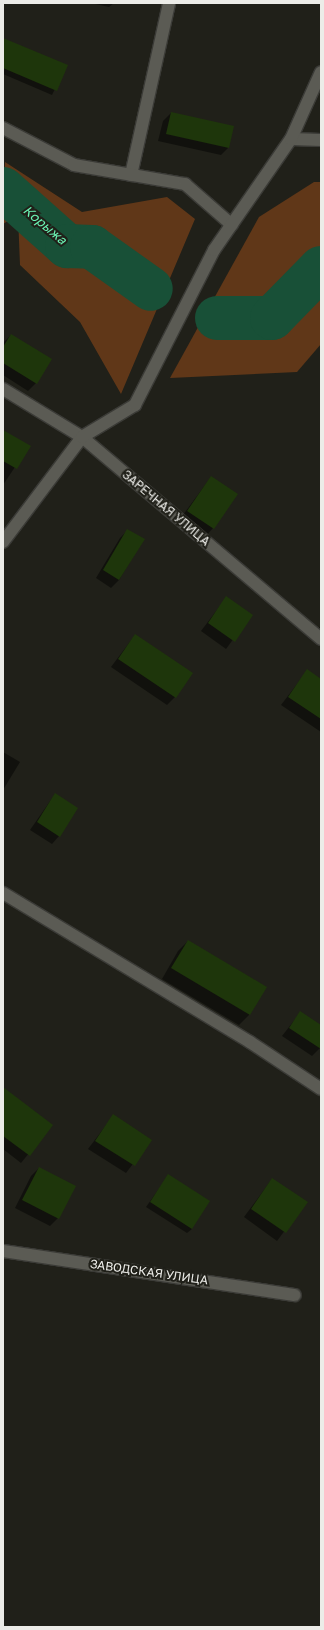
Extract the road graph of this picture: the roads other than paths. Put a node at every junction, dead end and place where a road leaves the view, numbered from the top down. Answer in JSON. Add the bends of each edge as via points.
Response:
{"nodes":[{"id":1,"x":169,"y":3,"type":"edge"},
{"id":2,"x":321,"y":72,"type":"edge"},
{"id":3,"x":3,"y":128,"type":"edge"},
{"id":4,"x":292,"y":139,"type":"junction"},
{"id":5,"x":321,"y":140,"type":"edge"},
{"id":6,"x":131,"y":175,"type":"junction"},
{"id":7,"x":232,"y":225,"type":"junction"},
{"id":8,"x":3,"y":389,"type":"edge"},
{"id":9,"x":82,"y":437,"type":"junction"},
{"id":10,"x":3,"y":542,"type":"edge"},
{"id":11,"x":321,"y":639,"type":"edge"},
{"id":12,"x":3,"y":893,"type":"edge"},
{"id":13,"x":321,"y":1089,"type":"edge"},
{"id":14,"x":3,"y":1250,"type":"edge"},
{"id":15,"x":295,"y":1295,"type":"dead end"}],
"edges":[{"from":1,"to":6,"type":"street"},
{"from":2,"to":4,"type":"street"},
{"from":3,"to":6,"type":"street","via":[[74,165]]},
{"from":4,"to":5,"type":"street"},
{"from":4,"to":7,"type":"street"},
{"from":6,"to":7,"type":"street","via":[[184,184]]},
{"from":7,"to":9,"type":"street","via":[[214,250],[135,405]]},
{"from":8,"to":9,"type":"street","name":"ЗАРЕЧНАЯ УЛИЦА"},
{"from":9,"to":10,"type":"street"},
{"from":9,"to":11,"type":"street","name":"ЗАРЕЧНАЯ УЛИЦА"},
{"from":12,"to":13,"type":"street","via":[[250,1042]]},
{"from":14,"to":15,"type":"street","name":"ЗАВОДСКАЯ УЛИЦА"}]}
